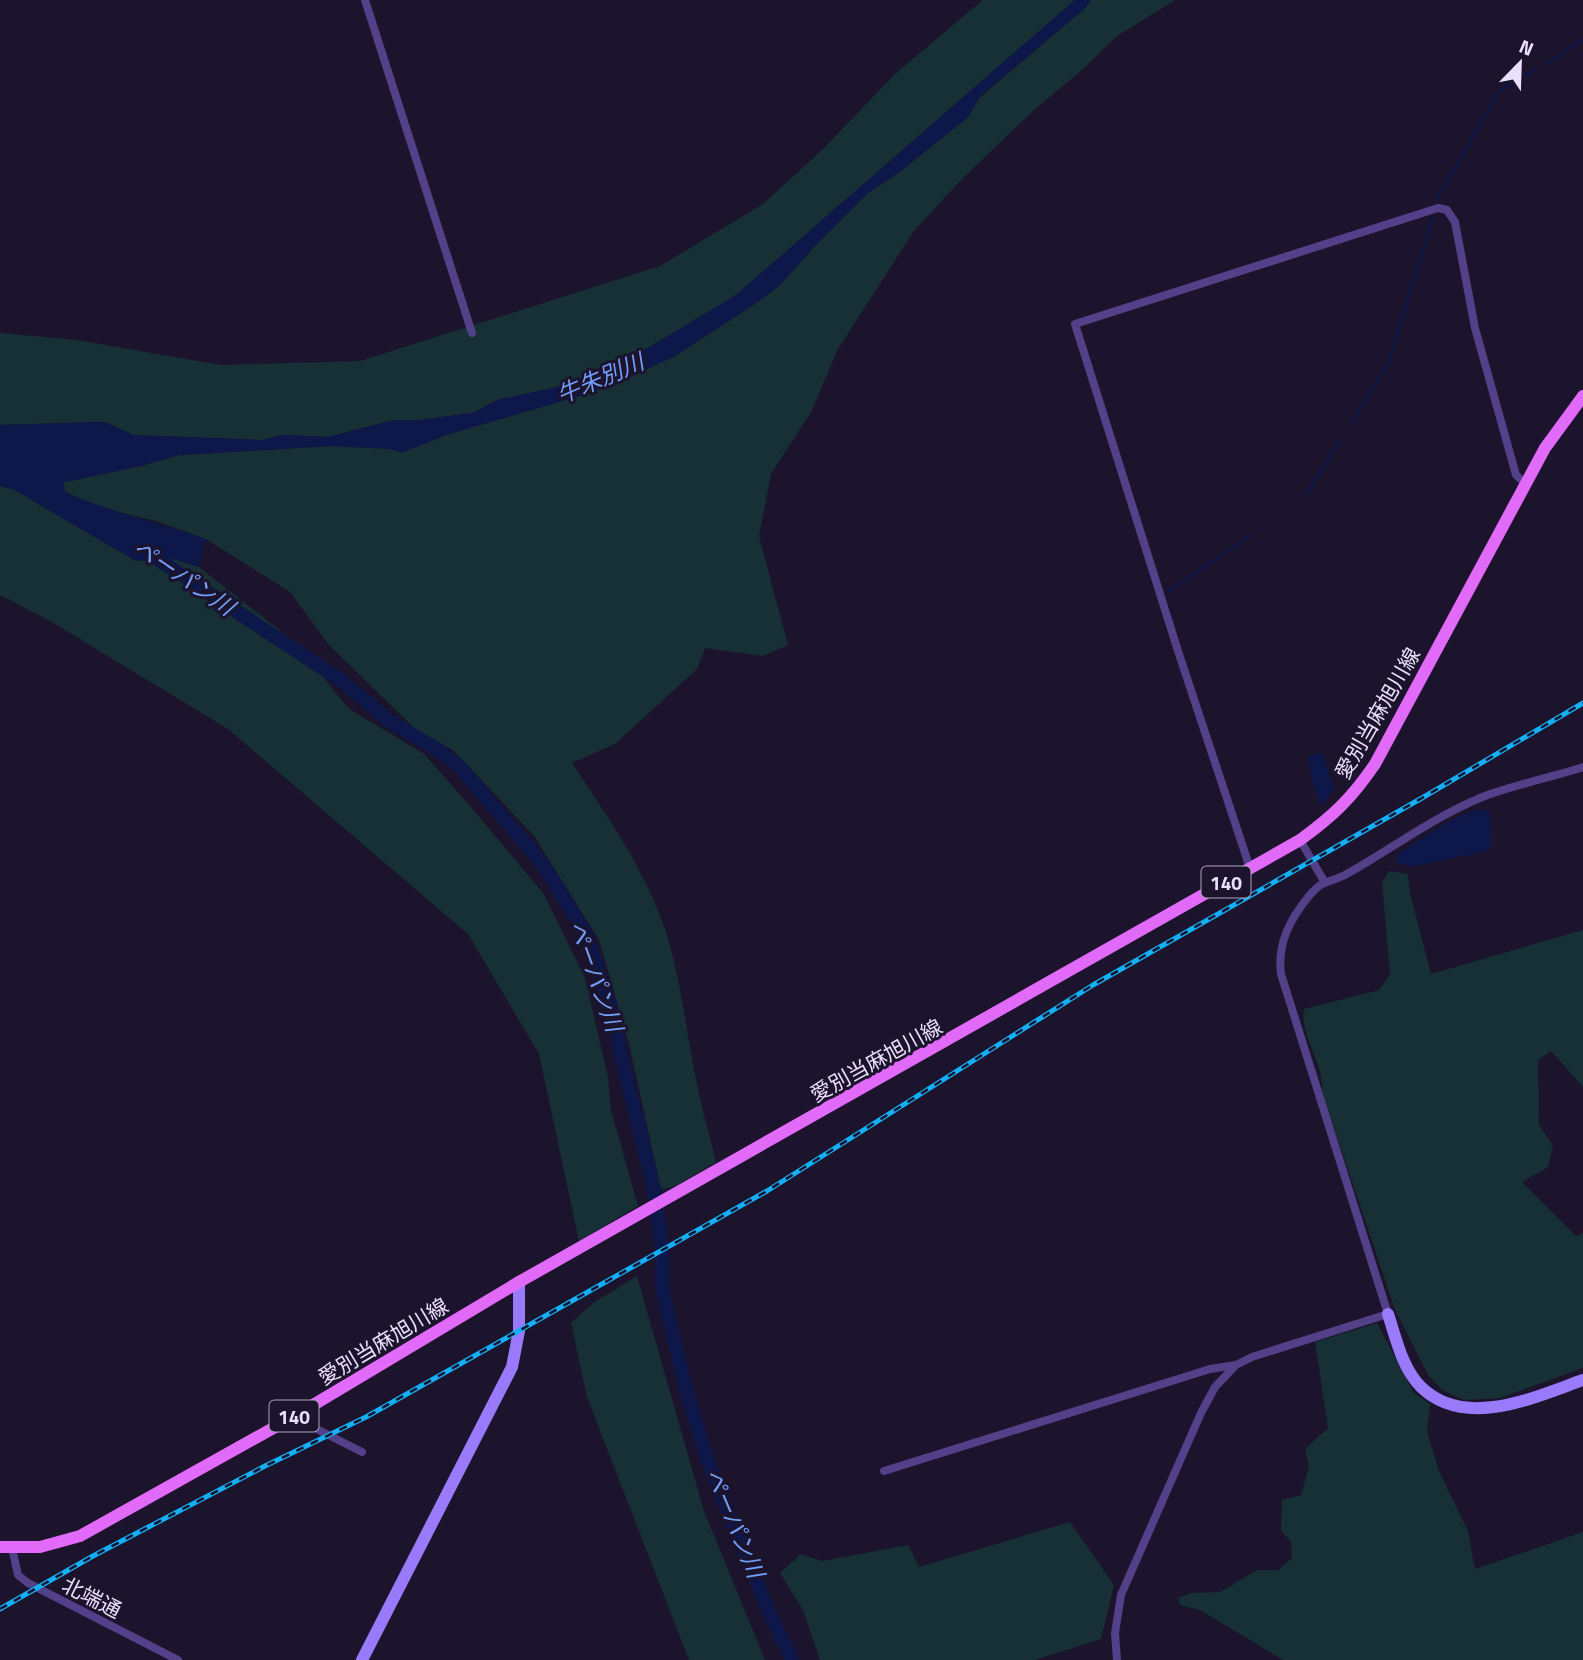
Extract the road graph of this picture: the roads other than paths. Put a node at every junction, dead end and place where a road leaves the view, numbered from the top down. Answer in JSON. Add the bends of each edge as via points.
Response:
{"nodes":[{"id":1,"x":365,"y":0,"type":"edge"},
{"id":2,"x":472,"y":333,"type":"dead end"},
{"id":3,"x":1583,"y":396,"type":"edge"},
{"id":4,"x":1525,"y":483,"type":"junction"},
{"id":5,"x":1579,"y":768,"type":"edge"},
{"id":6,"x":1583,"y":776,"type":"edge"},
{"id":7,"x":1300,"y":840,"type":"junction"},
{"id":8,"x":1250,"y":868,"type":"junction"},
{"id":9,"x":1324,"y":881,"type":"junction"},
{"id":10,"x":519,"y":1282,"type":"junction"},
{"id":11,"x":1388,"y":1314,"type":"junction"},
{"id":12,"x":1236,"y":1365,"type":"junction"},
{"id":13,"x":1583,"y":1380,"type":"edge"},
{"id":14,"x":293,"y":1417,"type":"junction"},
{"id":15,"x":362,"y":1452,"type":"dead end"},
{"id":16,"x":884,"y":1471,"type":"dead end"},
{"id":17,"x":6,"y":1547,"type":"edge"},
{"id":18,"x":178,"y":1660,"type":"edge"},
{"id":19,"x":362,"y":1660,"type":"edge"},
{"id":20,"x":1117,"y":1660,"type":"edge"}],
"edges":[{"from":1,"to":2,"type":"street"},
{"from":3,"to":4,"type":"main road","name":"愛別当麻旭川線","number":"140"},
{"from":4,"to":7,"type":"main road","name":"愛別当麻旭川線","number":"140","via":[[1375,764],[1339,810]]},
{"from":4,"to":8,"type":"street","via":[[1516,475],[1475,328],[1455,222],[1447,210],[1438,208],[1075,324]]},
{"from":5,"to":6,"type":"street"},
{"from":5,"to":9,"type":"street","via":[[1480,798],[1342,877]]},
{"from":7,"to":8,"type":"main road","name":"愛別当麻旭川線","number":"140"},
{"from":7,"to":9,"type":"street"},
{"from":8,"to":10,"type":"main road","name":"愛別当麻旭川線","number":"140"},
{"from":9,"to":11,"type":"street","via":[[1283,936],[1280,963]]},
{"from":10,"to":14,"type":"main road","name":"愛別当麻旭川線","number":"140"},
{"from":10,"to":19,"type":"street","via":[[519,1331],[512,1367]]},
{"from":11,"to":12,"type":"street"},
{"from":11,"to":13,"type":"street","via":[[1405,1363],[1420,1386],[1447,1404],[1481,1409],[1499,1406]]},
{"from":12,"to":16,"type":"street","via":[[1210,1369]]},
{"from":12,"to":20,"type":"street","via":[[1215,1387],[1201,1413],[1125,1584],[1116,1616]]},
{"from":14,"to":15,"type":"street"},
{"from":14,"to":17,"type":"main road","name":"愛別当麻旭川線","number":"140","via":[[80,1536],[40,1547]]},
{"from":17,"to":18,"type":"street","name":"北端通","via":[[18,1575],[27,1583]]}]}
